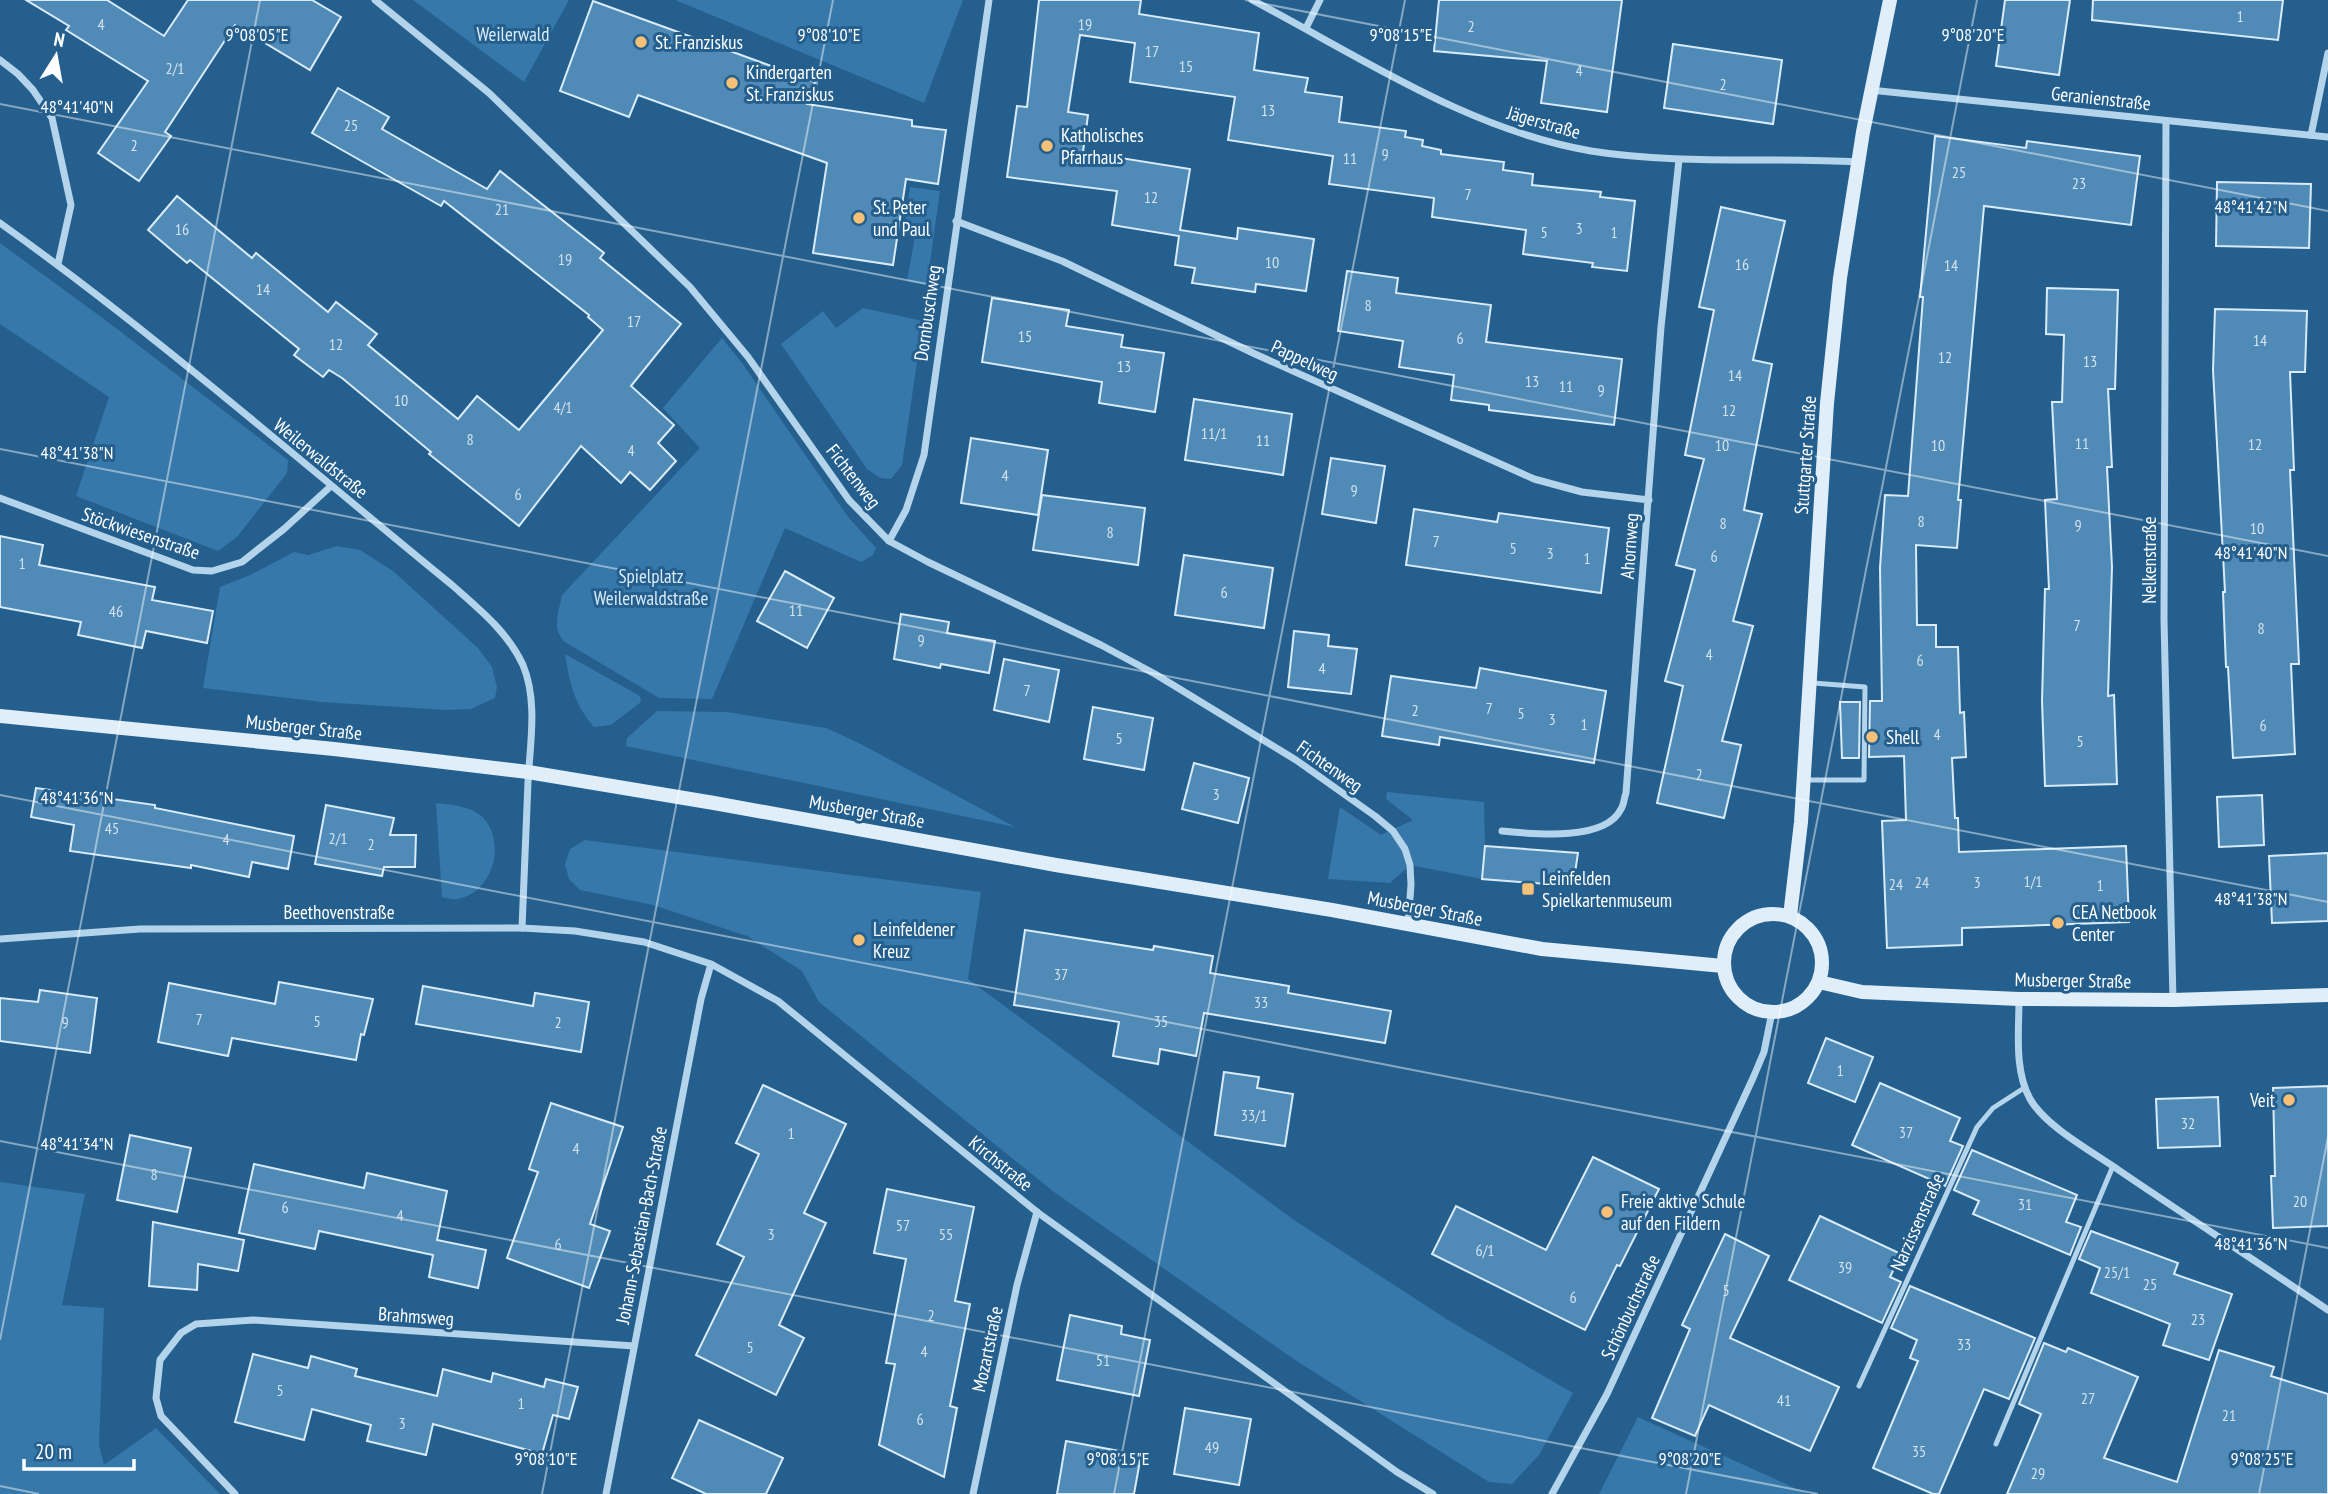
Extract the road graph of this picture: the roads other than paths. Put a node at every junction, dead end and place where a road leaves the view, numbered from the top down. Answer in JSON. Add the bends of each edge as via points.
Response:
{"nodes":[{"id":1,"x":375,"y":0,"type":"edge"},
{"id":2,"x":989,"y":0,"type":"edge"},
{"id":3,"x":1252,"y":0,"type":"edge"},
{"id":4,"x":1320,"y":0,"type":"edge"},
{"id":5,"x":1890,"y":0,"type":"edge"},
{"id":6,"x":1306,"y":28,"type":"junction"},
{"id":7,"x":2328,"y":53,"type":"edge"},
{"id":8,"x":0,"y":60,"type":"edge"},
{"id":9,"x":1870,"y":90,"type":"junction"},
{"id":10,"x":2166,"y":121,"type":"junction"},
{"id":11,"x":2311,"y":135,"type":"junction"},
{"id":12,"x":2328,"y":137,"type":"edge"},
{"id":13,"x":1679,"y":160,"type":"junction"},
{"id":14,"x":1857,"y":162,"type":"junction"},
{"id":15,"x":956,"y":221,"type":"junction"},
{"id":16,"x":0,"y":223,"type":"edge"},
{"id":17,"x":58,"y":264,"type":"junction"},
{"id":18,"x":331,"y":486,"type":"junction"},
{"id":19,"x":0,"y":498,"type":"edge"},
{"id":20,"x":1648,"y":500,"type":"junction"},
{"id":21,"x":889,"y":541,"type":"junction"},
{"id":22,"x":1808,"y":683,"type":"junction"},
{"id":23,"x":0,"y":716,"type":"edge"},
{"id":24,"x":528,"y":772,"type":"junction"},
{"id":25,"x":1803,"y":780,"type":"junction"},
{"id":26,"x":1502,"y":831,"type":"dead end"},
{"id":27,"x":1790,"y":916,"type":"junction"},
{"id":28,"x":1408,"y":924,"type":"junction"},
{"id":29,"x":522,"y":928,"type":"junction"},
{"id":30,"x":0,"y":939,"type":"edge"},
{"id":31,"x":711,"y":964,"type":"junction"},
{"id":32,"x":1723,"y":966,"type":"junction"},
{"id":33,"x":1819,"y":982,"type":"junction"},
{"id":34,"x":2328,"y":995,"type":"edge"},
{"id":35,"x":2020,"y":999,"type":"junction"},
{"id":36,"x":2173,"y":1000,"type":"junction"},
{"id":37,"x":1772,"y":1012,"type":"junction"},
{"id":38,"x":2024,"y":1088,"type":"junction"},
{"id":39,"x":2113,"y":1166,"type":"junction"},
{"id":40,"x":1037,"y":1212,"type":"junction"},
{"id":41,"x":2328,"y":1310,"type":"edge"},
{"id":42,"x":634,"y":1346,"type":"junction"},
{"id":43,"x":1859,"y":1386,"type":"dead end"},
{"id":44,"x":1996,"y":1444,"type":"dead end"},
{"id":45,"x":235,"y":1494,"type":"edge"},
{"id":46,"x":606,"y":1494,"type":"edge"},
{"id":47,"x":974,"y":1494,"type":"edge"},
{"id":48,"x":1433,"y":1494,"type":"edge"},
{"id":49,"x":1552,"y":1494,"type":"edge"}],
"edges":[{"from":1,"to":21,"type":"street","name":"Fichtenweg","via":[[489,93],[690,287],[743,350],[849,500]]},
{"from":2,"to":15,"type":"street","name":"Dornbuschweg"},
{"from":3,"to":6,"type":"street","name":"Jägerstraße"},
{"from":4,"to":6,"type":"street"},
{"from":5,"to":9,"type":"main road","name":"Stuttgarter Straße"},
{"from":6,"to":13,"type":"street","name":"Jägerstraße","via":[[1446,103],[1514,131],[1591,151]]},
{"from":7,"to":11,"type":"street"},
{"from":8,"to":17,"type":"street","via":[[18,74],[52,118],[71,205]]},
{"from":9,"to":10,"type":"street","name":"Geranienstraße"},
{"from":9,"to":14,"type":"main road","name":"Stuttgarter Straße"},
{"from":10,"to":11,"type":"street","name":"Geranienstraße"},
{"from":10,"to":36,"type":"street","name":"Nelkenstraße","via":[[2164,620]]},
{"from":11,"to":12,"type":"street","name":"Geranienstraße"},
{"from":13,"to":14,"type":"street","name":"Jägerstraße"},
{"from":13,"to":20,"type":"street","name":"Ahornweg"},
{"from":14,"to":22,"type":"main road","name":"Stuttgarter Straße","via":[[1827,402]]},
{"from":15,"to":20,"type":"street","name":"Pappelweg","via":[[1062,261],[1255,354],[1534,479],[1582,492]]},
{"from":15,"to":21,"type":"street","name":"Dornbuschweg","via":[[924,455],[906,510]]},
{"from":16,"to":17,"type":"street","name":"Weilerwaldstraße"},
{"from":17,"to":18,"type":"street","name":"Weilerwaldstraße"},
{"from":18,"to":19,"type":"street","name":"Stöckwiesenstraße","via":[[242,562],[212,571],[193,570]]},
{"from":18,"to":24,"type":"street","name":"Weilerwaldstraße","via":[[452,585],[508,639],[523,665],[529,688]]},
{"from":20,"to":26,"type":"street","name":"Ahornweg","via":[[1628,772],[1621,809],[1612,821],[1580,832]]},
{"from":21,"to":28,"type":"street","name":"Fichtenweg","via":[[1101,645],[1206,704],[1355,802],[1393,831],[1405,849],[1412,885]]},
{"from":22,"to":25,"type":"main road","name":"Stuttgarter Straße"},
{"from":22,"to":25,"type":"lane","via":[[1866,687],[1864,780]]},
{"from":23,"to":24,"type":"main road","name":"Musberger Straße"},
{"from":24,"to":28,"type":"main road","name":"Musberger Straße"},
{"from":24,"to":29,"type":"street"},
{"from":25,"to":27,"type":"main road","name":"Stuttgarter Straße"},
{"from":27,"to":32,"type":"main road","via":[[1752,917],[1731,937]]},
{"from":27,"to":33,"type":"main road","via":[[1815,936],[1821,950]]},
{"from":28,"to":32,"type":"main road","name":"Musberger Straße","via":[[1542,949]]},
{"from":29,"to":30,"type":"street","name":"Beethovenstraße","via":[[140,929]]},
{"from":29,"to":31,"type":"street","name":"Kirchstraße","via":[[644,942]]},
{"from":31,"to":40,"type":"street","name":"Kirchstraße","via":[[778,1000]]},
{"from":31,"to":42,"type":"street","name":"Johann-Sebastian-Bach-Straße"},
{"from":32,"to":37,"type":"main road","via":[[1726,980],[1739,998],[1758,1010]]},
{"from":33,"to":35,"type":"main road","name":"Musberger Straße","via":[[1862,992]]},
{"from":33,"to":37,"type":"main road","via":[[1800,1004]]},
{"from":34,"to":36,"type":"main road","name":"Musberger Straße"},
{"from":35,"to":36,"type":"main road","name":"Musberger Straße"},
{"from":35,"to":38,"type":"street","via":[[2018,1038]]},
{"from":37,"to":49,"type":"street","name":"Schönbuchstraße","via":[[1764,1052],[1607,1394]]},
{"from":38,"to":39,"type":"street","via":[[2045,1117]]},
{"from":38,"to":43,"type":"lane","name":"Narzissenstraße","via":[[1993,1108],[1977,1127]]},
{"from":39,"to":41,"type":"street"},
{"from":39,"to":44,"type":"lane"},
{"from":40,"to":47,"type":"street","name":"Mozartstraße","via":[[1017,1285]]},
{"from":40,"to":48,"type":"street","name":"Kirchstraße"},
{"from":42,"to":45,"type":"street","name":"Brahmsweg","via":[[253,1320],[196,1324],[181,1333],[160,1360],[156,1398],[161,1416]]},
{"from":42,"to":46,"type":"street","name":"Johann-Sebastian-Bach-Straße"}]}
